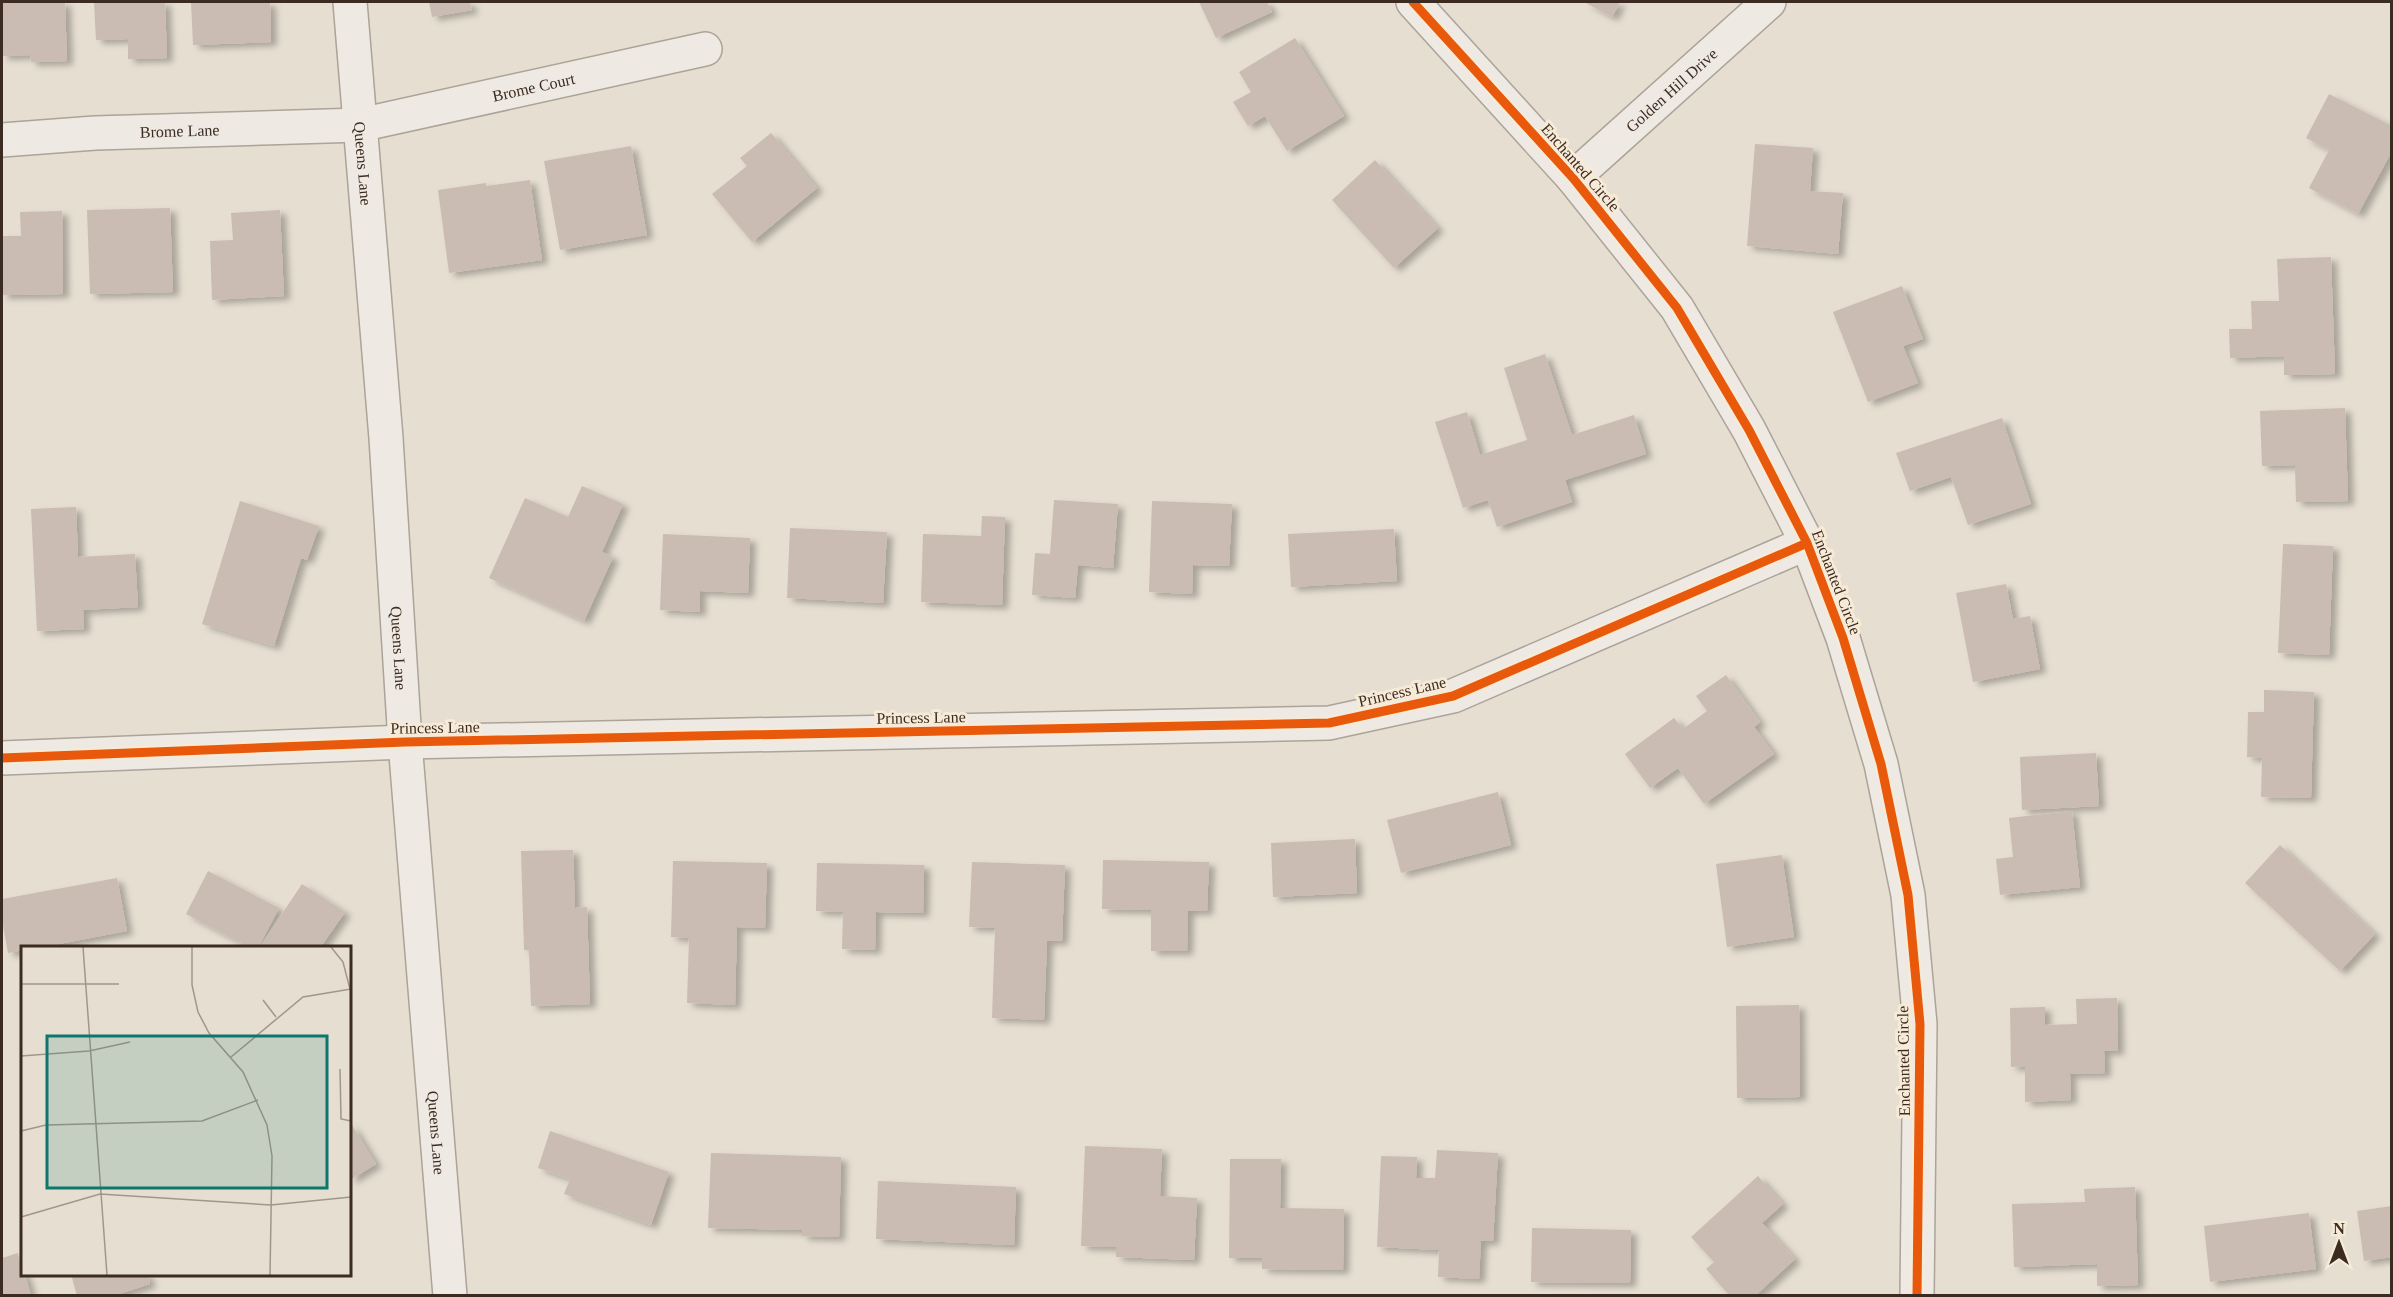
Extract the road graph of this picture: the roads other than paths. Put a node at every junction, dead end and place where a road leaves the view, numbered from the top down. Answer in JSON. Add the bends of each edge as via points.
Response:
{"nodes":[{"id":1,"x":350,"y":2,"type":"edge"},
{"id":2,"x":1413,"y":2,"type":"edge"},
{"id":3,"x":1769,"y":2,"type":"edge"},
{"id":4,"x":705,"y":49,"type":"dead end"},
{"id":5,"x":360,"y":125,"type":"junction"},
{"id":6,"x":2,"y":141,"type":"edge"},
{"id":7,"x":1573,"y":178,"type":"junction"},
{"id":8,"x":1808,"y":543,"type":"junction"},
{"id":9,"x":405,"y":742,"type":"junction"},
{"id":10,"x":2,"y":758,"type":"edge"},
{"id":11,"x":450,"y":1296,"type":"edge"},
{"id":12,"x":1917,"y":1296,"type":"edge"}],
"edges":[{"from":1,"to":5,"type":"street","name":"Queens Lane"},
{"from":2,"to":7,"type":"street","name":"Enchanted Circle"},
{"from":3,"to":7,"type":"street","name":"Golden Hill Drive"},
{"from":4,"to":5,"type":"street","name":"Brome Court"},
{"from":5,"to":6,"type":"street","name":"Brome Lane","via":[[95,133]]},
{"from":5,"to":9,"type":"street","name":"Queens Lane","via":[[386,438]]},
{"from":7,"to":8,"type":"street","name":"Enchanted Circle","via":[[1677,308],[1749,430]]},
{"from":8,"to":9,"type":"street","name":"Princess Lane","via":[[1453,696],[1329,723]]},
{"from":8,"to":12,"type":"street","name":"Enchanted Circle","via":[[1843,638],[1881,764],[1908,896],[1920,1024]]},
{"from":9,"to":10,"type":"street","name":"Princess Lane"},
{"from":9,"to":11,"type":"street","name":"Queens Lane"}]}
